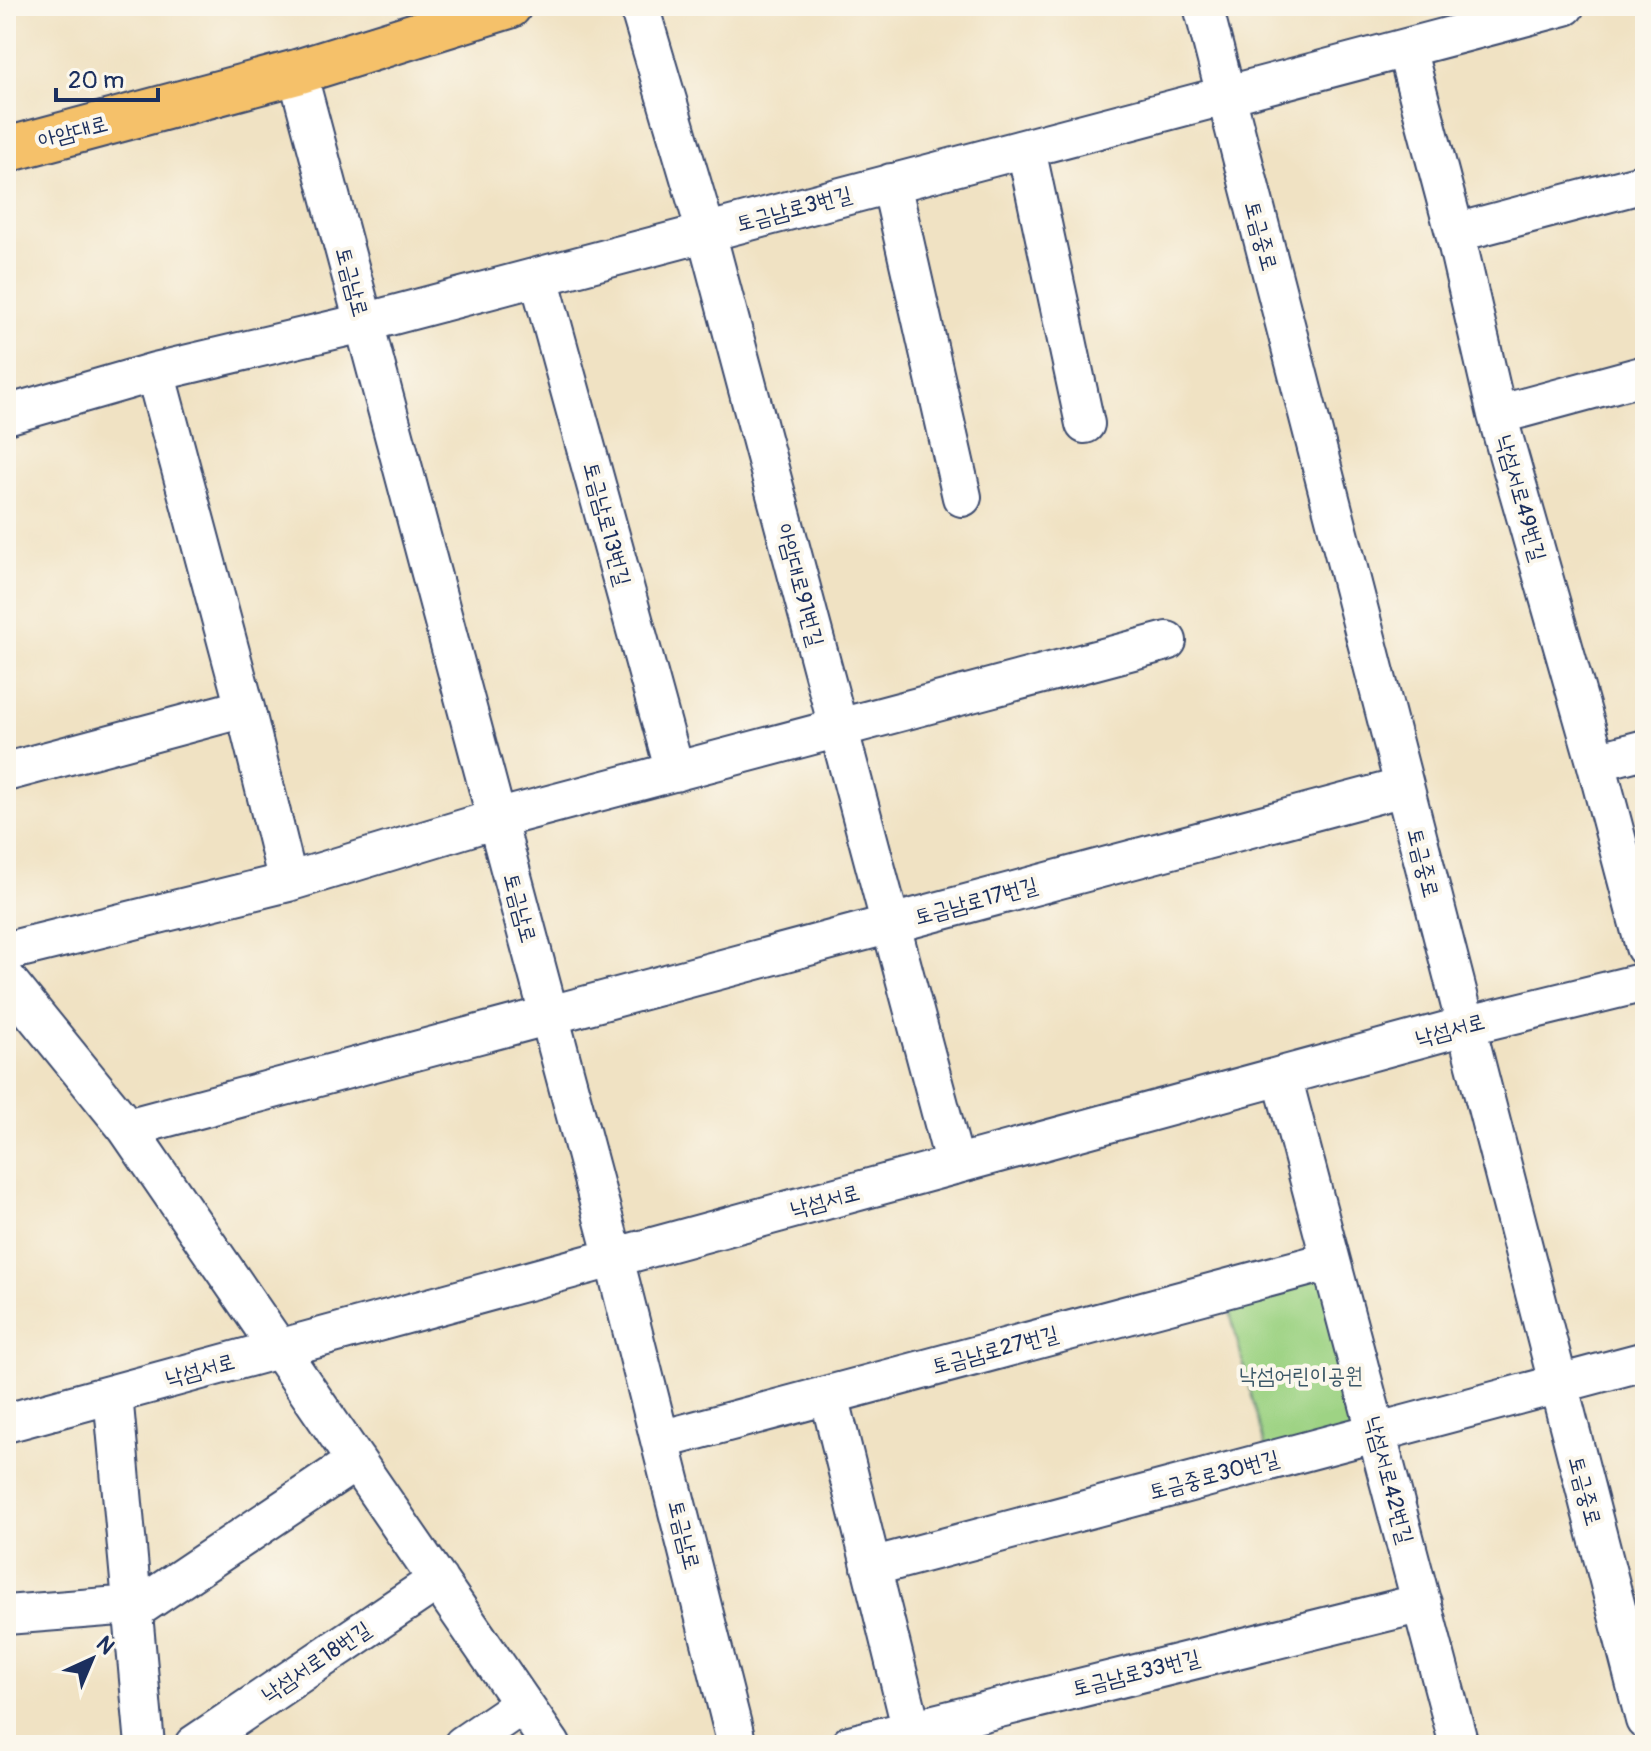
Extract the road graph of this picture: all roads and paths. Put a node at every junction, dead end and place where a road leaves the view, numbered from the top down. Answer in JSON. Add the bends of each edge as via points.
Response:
{"nodes":[{"id":1,"x":509,"y":6,"type":"edge"},
{"id":2,"x":639,"y":6,"type":"edge"},
{"id":3,"x":1203,"y":6,"type":"edge"},
{"id":4,"x":1565,"y":6,"type":"edge"},
{"id":5,"x":1406,"y":48,"type":"junction"},
{"id":6,"x":297,"y":72,"type":"junction"},
{"id":7,"x":1224,"y":94,"type":"junction"},
{"id":8,"x":1026,"y":149,"type":"junction"},
{"id":9,"x":6,"y":150,"type":"edge"},
{"id":10,"x":891,"y":183,"type":"junction"},
{"id":11,"x":1645,"y":183,"type":"edge"},
{"id":12,"x":706,"y":232,"type":"junction"},
{"id":13,"x":1455,"y":233,"type":"junction"},
{"id":14,"x":539,"y":277,"type":"junction"},
{"id":15,"x":363,"y":323,"type":"junction"},
{"id":16,"x":155,"y":372,"type":"junction"},
{"id":17,"x":1645,"y":375,"type":"edge"},
{"id":18,"x":6,"y":415,"type":"edge"},
{"id":19,"x":1497,"y":415,"type":"junction"},
{"id":20,"x":1085,"y":424,"type":"dead end"},
{"id":21,"x":962,"y":497,"type":"dead end"},
{"id":22,"x":1167,"y":641,"type":"dead end"},
{"id":23,"x":245,"y":708,"type":"junction"},
{"id":24,"x":838,"y":728,"type":"junction"},
{"id":25,"x":1645,"y":749,"type":"edge"},
{"id":26,"x":1596,"y":762,"type":"junction"},
{"id":27,"x":6,"y":772,"type":"edge"},
{"id":28,"x":675,"y":772,"type":"junction"},
{"id":29,"x":1404,"y":787,"type":"junction"},
{"id":30,"x":496,"y":819,"type":"junction"},
{"id":31,"x":288,"y":882,"type":"junction"},
{"id":32,"x":890,"y":924,"type":"junction"},
{"id":33,"x":1645,"y":947,"type":"edge"},
{"id":34,"x":6,"y":948,"type":"edge"},
{"id":35,"x":6,"y":979,"type":"edge"},
{"id":36,"x":1645,"y":982,"type":"edge"},
{"id":37,"x":549,"y":1016,"type":"junction"},
{"id":38,"x":1465,"y":1026,"type":"junction"},
{"id":39,"x":1282,"y":1076,"type":"junction"},
{"id":40,"x":127,"y":1128,"type":"junction"},
{"id":41,"x":955,"y":1165,"type":"junction"},
{"id":42,"x":614,"y":1258,"type":"junction"},
{"id":43,"x":1330,"y":1261,"type":"junction"},
{"id":44,"x":278,"y":1349,"type":"junction"},
{"id":45,"x":1645,"y":1361,"type":"edge"},
{"id":46,"x":1558,"y":1384,"type":"junction"},
{"id":47,"x":113,"y":1394,"type":"junction"},
{"id":48,"x":829,"y":1395,"type":"junction"},
{"id":49,"x":6,"y":1423,"type":"edge"},
{"id":50,"x":1376,"y":1432,"type":"junction"},
{"id":51,"x":660,"y":1440,"type":"junction"},
{"id":52,"x":356,"y":1461,"type":"junction"},
{"id":53,"x":871,"y":1567,"type":"junction"},
{"id":54,"x":438,"y":1580,"type":"junction"},
{"id":55,"x":1422,"y":1603,"type":"junction"},
{"id":56,"x":132,"y":1608,"type":"junction"},
{"id":57,"x":6,"y":1615,"type":"edge"},
{"id":58,"x":523,"y":1704,"type":"junction"},
{"id":59,"x":1645,"y":1720,"type":"edge"},
{"id":60,"x":918,"y":1737,"type":"edge"},
{"id":61,"x":133,"y":1744,"type":"edge"},
{"id":62,"x":194,"y":1745,"type":"edge"},
{"id":63,"x":463,"y":1745,"type":"edge"},
{"id":64,"x":551,"y":1745,"type":"edge"},
{"id":65,"x":737,"y":1745,"type":"edge"},
{"id":66,"x":850,"y":1745,"type":"edge"},
{"id":67,"x":1459,"y":1745,"type":"edge"}],
"edges":[{"from":1,"to":6,"type":"main road","name":"아암대로"},
{"from":2,"to":12,"type":"street","name":"아암대로91번길"},
{"from":3,"to":7,"type":"street","name":"토금중로"},
{"from":4,"to":5,"type":"street","name":"토금남로3번길"},
{"from":5,"to":7,"type":"street","name":"토금남로3번길"},
{"from":5,"to":13,"type":"street","name":"낙섬서로49번길"},
{"from":6,"to":9,"type":"main road","name":"아암대로"},
{"from":6,"to":15,"type":"street","name":"토금남로"},
{"from":7,"to":8,"type":"street","name":"토금남로3번길"},
{"from":7,"to":29,"type":"street","name":"토금중로"},
{"from":8,"to":10,"type":"street","name":"토금남로3번길"},
{"from":8,"to":20,"type":"street"},
{"from":10,"to":12,"type":"street","name":"토금남로3번길"},
{"from":10,"to":21,"type":"street"},
{"from":11,"to":13,"type":"street"},
{"from":12,"to":14,"type":"street","name":"토금남로3번길"},
{"from":12,"to":24,"type":"street","name":"아암대로91번길"},
{"from":13,"to":19,"type":"street","name":"낙섬서로49번길"},
{"from":14,"to":15,"type":"street","name":"토금남로3번길"},
{"from":14,"to":28,"type":"street","name":"토금남로13번길"},
{"from":15,"to":16,"type":"street","name":"토금남로3번길"},
{"from":15,"to":30,"type":"street","name":"토금남로"},
{"from":16,"to":18,"type":"street","name":"토금남로3번길"},
{"from":16,"to":23,"type":"street"},
{"from":17,"to":19,"type":"street"},
{"from":19,"to":26,"type":"street","name":"낙섬서로49번길"},
{"from":22,"to":24,"type":"street"},
{"from":23,"to":27,"type":"street"},
{"from":23,"to":31,"type":"street"},
{"from":24,"to":28,"type":"street"},
{"from":24,"to":32,"type":"street","name":"아암대로91번길"},
{"from":25,"to":26,"type":"street"},
{"from":26,"to":33,"type":"street","name":"낙섬서로49번길"},
{"from":28,"to":30,"type":"street"},
{"from":29,"to":32,"type":"street","name":"토금남로17번길"},
{"from":29,"to":38,"type":"street","name":"토금중로"},
{"from":30,"to":31,"type":"street"},
{"from":30,"to":37,"type":"street","name":"토금남로"},
{"from":31,"to":34,"type":"street"},
{"from":32,"to":37,"type":"street","name":"토금남로17번길"},
{"from":32,"to":41,"type":"street","name":"아암대로91번길"},
{"from":35,"to":40,"type":"street"},
{"from":36,"to":38,"type":"street","name":"낙섬서로"},
{"from":37,"to":40,"type":"street","name":"토금남로17번길"},
{"from":37,"to":42,"type":"street","name":"토금남로"},
{"from":38,"to":39,"type":"street","name":"낙섬서로"},
{"from":38,"to":46,"type":"street","name":"토금중로"},
{"from":39,"to":41,"type":"street","name":"낙섬서로"},
{"from":39,"to":43,"type":"street","name":"낙섬서로42번길"},
{"from":40,"to":44,"type":"street"},
{"from":41,"to":42,"type":"street","name":"낙섬서로"},
{"from":42,"to":44,"type":"street","name":"낙섬서로"},
{"from":42,"to":51,"type":"street","name":"토금남로"},
{"from":43,"to":48,"type":"street","name":"토금남로27번길"},
{"from":43,"to":50,"type":"street","name":"낙섬서로42번길"},
{"from":44,"to":47,"type":"street","name":"낙섬서로"},
{"from":44,"to":52,"type":"street"},
{"from":45,"to":46,"type":"street","name":"토금중로30번길"},
{"from":46,"to":50,"type":"street","name":"토금중로30번길"},
{"from":46,"to":59,"type":"street","name":"토금중로"},
{"from":47,"to":49,"type":"street","name":"낙섬서로"},
{"from":47,"to":56,"type":"street"},
{"from":48,"to":51,"type":"street","name":"토금남로27번길"},
{"from":48,"to":53,"type":"street"},
{"from":50,"to":53,"type":"street","name":"토금중로30번길"},
{"from":50,"to":55,"type":"street","name":"낙섬서로42번길"},
{"from":51,"to":65,"type":"street","name":"토금남로"},
{"from":52,"to":54,"type":"street"},
{"from":52,"to":56,"type":"street"},
{"from":53,"to":60,"type":"street"},
{"from":54,"to":58,"type":"street"},
{"from":54,"to":62,"type":"street","name":"낙섬서로18번길"},
{"from":55,"to":60,"type":"street","name":"토금남로33번길"},
{"from":55,"to":67,"type":"street","name":"낙섬서로42번길"},
{"from":56,"to":57,"type":"street"},
{"from":56,"to":61,"type":"street"},
{"from":58,"to":63,"type":"street"},
{"from":58,"to":64,"type":"street"},
{"from":60,"to":66,"type":"street","name":"토금남로33번길"}]}
